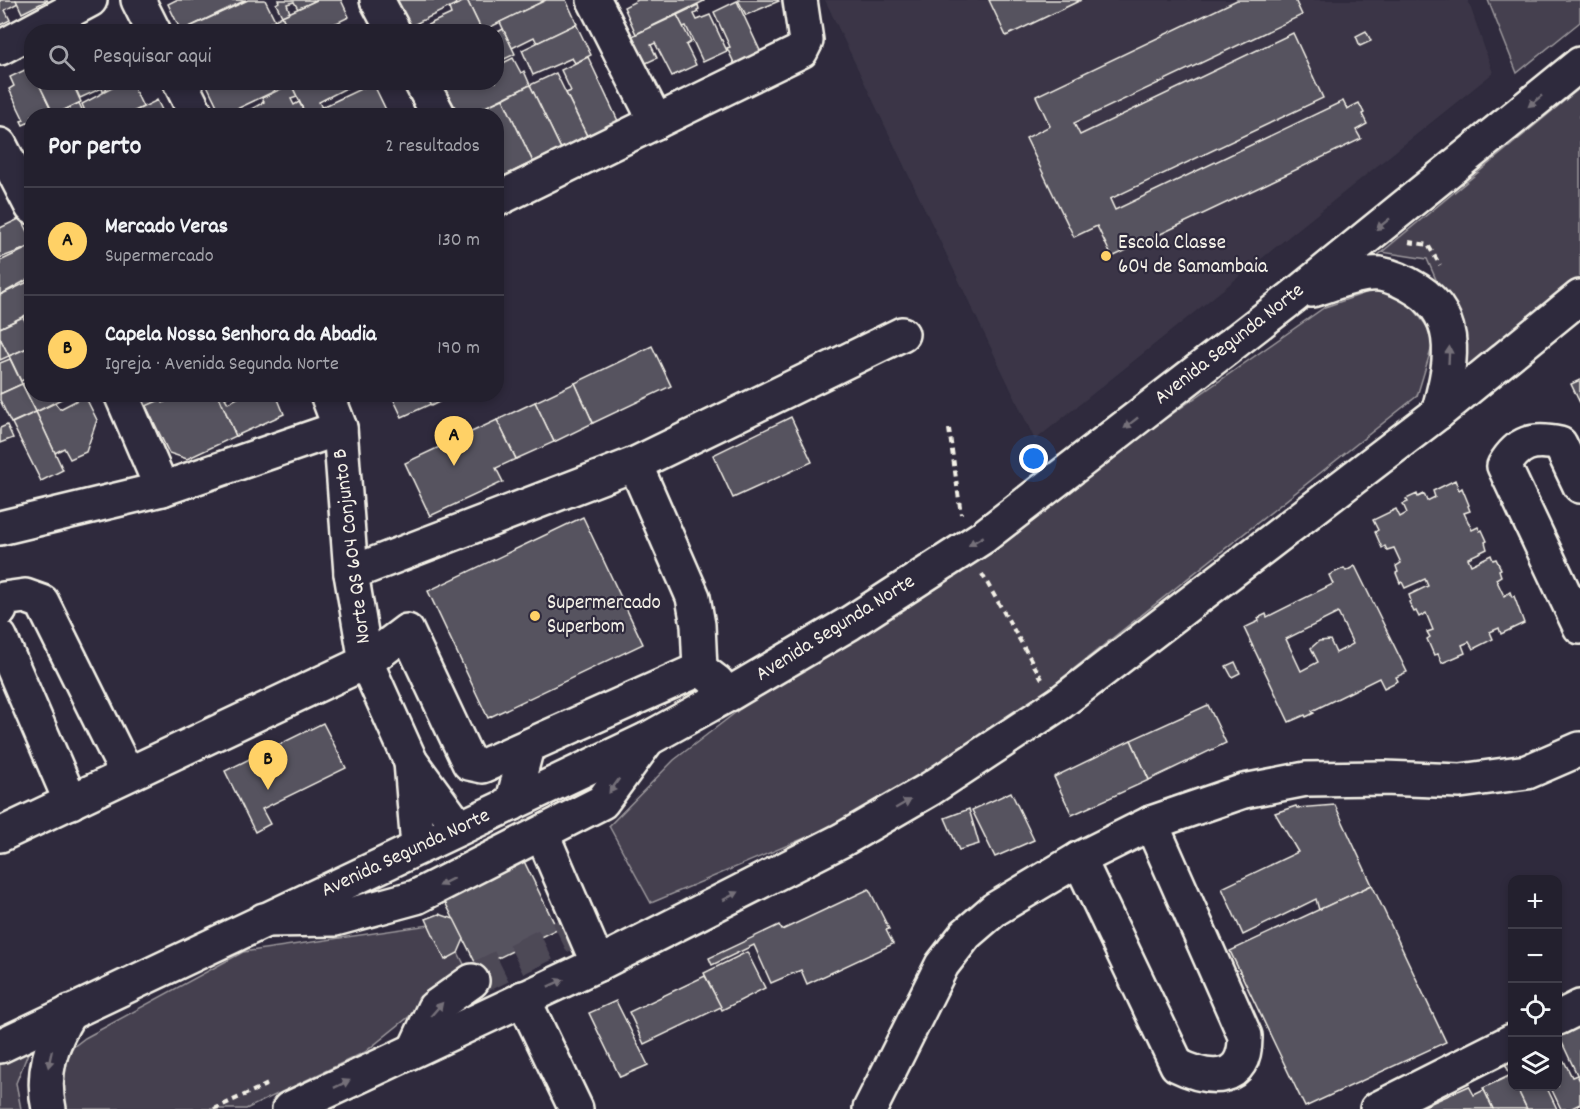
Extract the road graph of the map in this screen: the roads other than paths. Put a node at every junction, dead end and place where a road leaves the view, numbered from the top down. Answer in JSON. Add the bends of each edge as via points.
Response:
{"nodes":[{"id":1,"x":90,"y":0,"type":"edge"},
{"id":2,"x":138,"y":0,"type":"edge"},
{"id":3,"x":377,"y":0,"type":"edge"},
{"id":4,"x":594,"y":0,"type":"edge"},
{"id":5,"x":800,"y":0,"type":"edge"},
{"id":6,"x":45,"y":24,"type":"edge"},
{"id":7,"x":150,"y":24,"type":"edge"},
{"id":8,"x":390,"y":24,"type":"edge"},
{"id":9,"x":24,"y":35,"type":"edge"},
{"id":10,"x":0,"y":48,"type":"edge"},
{"id":11,"x":1580,"y":64,"type":"edge"},
{"id":12,"x":184,"y":90,"type":"edge"},
{"id":13,"x":425,"y":90,"type":"edge"},
{"id":14,"x":193,"y":108,"type":"edge"},
{"id":15,"x":435,"y":108,"type":"edge"},
{"id":16,"x":656,"y":122,"type":"junction"},
{"id":17,"x":0,"y":145,"type":"edge"},
{"id":18,"x":24,"y":192,"type":"edge"},
{"id":19,"x":504,"y":196,"type":"edge"},
{"id":20,"x":1293,"y":297,"type":"junction"},
{"id":21,"x":1580,"y":297,"type":"edge"},
{"id":22,"x":902,"y":334,"type":"dead end"},
{"id":23,"x":124,"y":402,"type":"edge"},
{"id":24,"x":330,"y":402,"type":"edge"},
{"id":25,"x":1438,"y":412,"type":"junction"},
{"id":26,"x":339,"y":428,"type":"junction"},
{"id":27,"x":635,"y":464,"type":"junction"},
{"id":28,"x":1580,"y":486,"type":"edge"},
{"id":29,"x":162,"y":489,"type":"junction"},
{"id":30,"x":0,"y":528,"type":"edge"},
{"id":31,"x":351,"y":573,"type":"junction"},
{"id":32,"x":0,"y":610,"type":"edge"},
{"id":33,"x":1580,"y":627,"type":"edge"},
{"id":34,"x":0,"y":637,"type":"edge"},
{"id":35,"x":366,"y":662,"type":"junction"},
{"id":36,"x":700,"y":669,"type":"junction"},
{"id":37,"x":731,"y":693,"type":"junction"},
{"id":38,"x":648,"y":739,"type":"junction"},
{"id":39,"x":527,"y":747,"type":"junction"},
{"id":40,"x":1580,"y":749,"type":"edge"},
{"id":41,"x":411,"y":762,"type":"junction"},
{"id":42,"x":127,"y":774,"type":"junction"},
{"id":43,"x":71,"y":802,"type":"junction"},
{"id":44,"x":512,"y":804,"type":"junction"},
{"id":45,"x":1151,"y":824,"type":"junction"},
{"id":46,"x":459,"y":828,"type":"junction"},
{"id":47,"x":542,"y":834,"type":"junction"},
{"id":48,"x":0,"y":835,"type":"edge"},
{"id":49,"x":418,"y":847,"type":"junction"},
{"id":50,"x":1079,"y":859,"type":"junction"},
{"id":51,"x":264,"y":920,"type":"junction"},
{"id":52,"x":598,"y":964,"type":"junction"},
{"id":53,"x":472,"y":981,"type":"tunnel mouth"},
{"id":54,"x":523,"y":998,"type":"junction"},
{"id":55,"x":1580,"y":1006,"type":"edge"},
{"id":56,"x":70,"y":1012,"type":"junction"},
{"id":57,"x":1562,"y":1015,"type":"edge"},
{"id":58,"x":1508,"y":1043,"type":"edge"},
{"id":59,"x":0,"y":1046,"type":"edge"},
{"id":60,"x":415,"y":1049,"type":"junction"},
{"id":61,"x":49,"y":1109,"type":"edge"},
{"id":62,"x":289,"y":1109,"type":"edge"},
{"id":63,"x":576,"y":1109,"type":"edge"},
{"id":64,"x":870,"y":1109,"type":"edge"},
{"id":65,"x":1377,"y":1109,"type":"edge"}],
"edges":[{"from":1,"to":6,"type":"main road"},
{"from":2,"to":7,"type":"main road"},
{"from":3,"to":8,"type":"main road"},
{"from":4,"to":16,"type":"main road"},
{"from":5,"to":16,"type":"main road","via":[[806,41],[801,51]]},
{"from":9,"to":10,"type":"main road"},
{"from":11,"to":20,"type":"main road","name":"Avenida Segunda Norte","one_way":true},
{"from":12,"to":14,"type":"main road"},
{"from":13,"to":15,"type":"main road"},
{"from":16,"to":19,"type":"main road"},
{"from":17,"to":18,"type":"main road"},
{"from":25,"to":20,"type":"main road","one_way":true,"via":[[1448,376],[1450,343],[1445,320],[1427,296],[1406,282],[1379,274],[1351,278]]},
{"from":20,"to":37,"type":"main road","name":"Avenida Segunda Norte","one_way":true,"via":[[984,537]]},
{"from":21,"to":25,"type":"main road"},
{"from":22,"to":27,"type":"main road"},
{"from":23,"to":29,"type":"main road"},
{"from":24,"to":26,"type":"main road","name":"Norte QS 604 Conjunto B"},
{"from":52,"to":25,"type":"main road","one_way":true,"via":[[842,840],[1008,738],[1060,703]]},
{"from":26,"to":29,"type":"main road"},
{"from":26,"to":31,"type":"main road","name":"Norte QS 604 Conjunto B"},
{"from":27,"to":31,"type":"main road"},
{"from":27,"to":36,"type":"main road","via":[[693,597]]},
{"from":28,"to":33,"type":"main road","via":[[1560,444],[1544,440],[1525,444],[1511,454],[1504,466]]},
{"from":29,"to":30,"type":"main road"},
{"from":31,"to":35,"type":"main road","name":"Norte QS 604 Conjunto B"},
{"from":32,"to":42,"type":"main road","via":[[3,599],[25,596],[42,602]]},
{"from":34,"to":43,"type":"main road"},
{"from":35,"to":39,"type":"main road","via":[[407,631],[469,763],[483,766]]},
{"from":35,"to":41,"type":"main road","name":"Norte QS 604 Conjunto B"},
{"from":35,"to":42,"type":"main road"},
{"from":36,"to":37,"type":"main road"},
{"from":36,"to":39,"type":"main road"},
{"from":37,"to":38,"type":"main road","name":"Avenida Segunda Norte"},
{"from":38,"to":44,"type":"main road","name":"Avenida Segunda Norte"},
{"from":38,"to":47,"type":"main road","one_way":true,"via":[[602,802]]},
{"from":39,"to":44,"type":"main road"},
{"from":40,"to":45,"type":"main road","via":[[1527,772],[1460,782],[1306,779],[1244,791]]},
{"from":41,"to":46,"type":"main road","name":"Norte QS 604 Conjunto B"},
{"from":41,"to":49,"type":"main road","name":"Norte QS 604 Conjunto B"},
{"from":42,"to":43,"type":"main road"},
{"from":43,"to":48,"type":"main road"},
{"from":44,"to":46,"type":"main road","name":"Avenida Segunda Norte"},
{"from":45,"to":50,"type":"main road"},
{"from":45,"to":50,"type":"main road","via":[[1245,1036],[1245,1053],[1239,1067],[1222,1076],[1194,1073],[1177,1065]]},
{"from":46,"to":49,"type":"main road","name":"Avenida Segunda Norte"},
{"from":47,"to":51,"type":"main road","one_way":true,"via":[[416,897],[335,919]]},
{"from":47,"to":52,"type":"main road","via":[[575,929]]},
{"from":49,"to":51,"type":"main road","name":"Avenida Segunda Norte"},
{"from":50,"to":64,"type":"main road","via":[[996,909],[966,934],[942,965]]},
{"from":51,"to":56,"type":"main road","name":"Avenida Segunda Norte"},
{"from":54,"to":52,"type":"main road","one_way":true},
{"from":60,"to":53,"type":"main road","one_way":true,"via":[[434,1008]]},
{"from":54,"to":60,"type":"main road"},
{"from":54,"to":63,"type":"main road"},
{"from":55,"to":57,"type":"main road"},
{"from":56,"to":59,"type":"main road","name":"Avenida Segunda Norte"},
{"from":56,"to":61,"type":"main road","one_way":true,"via":[[58,1031],[48,1061]]},
{"from":58,"to":65,"type":"main road"},
{"from":62,"to":60,"type":"main road","one_way":true}]}
